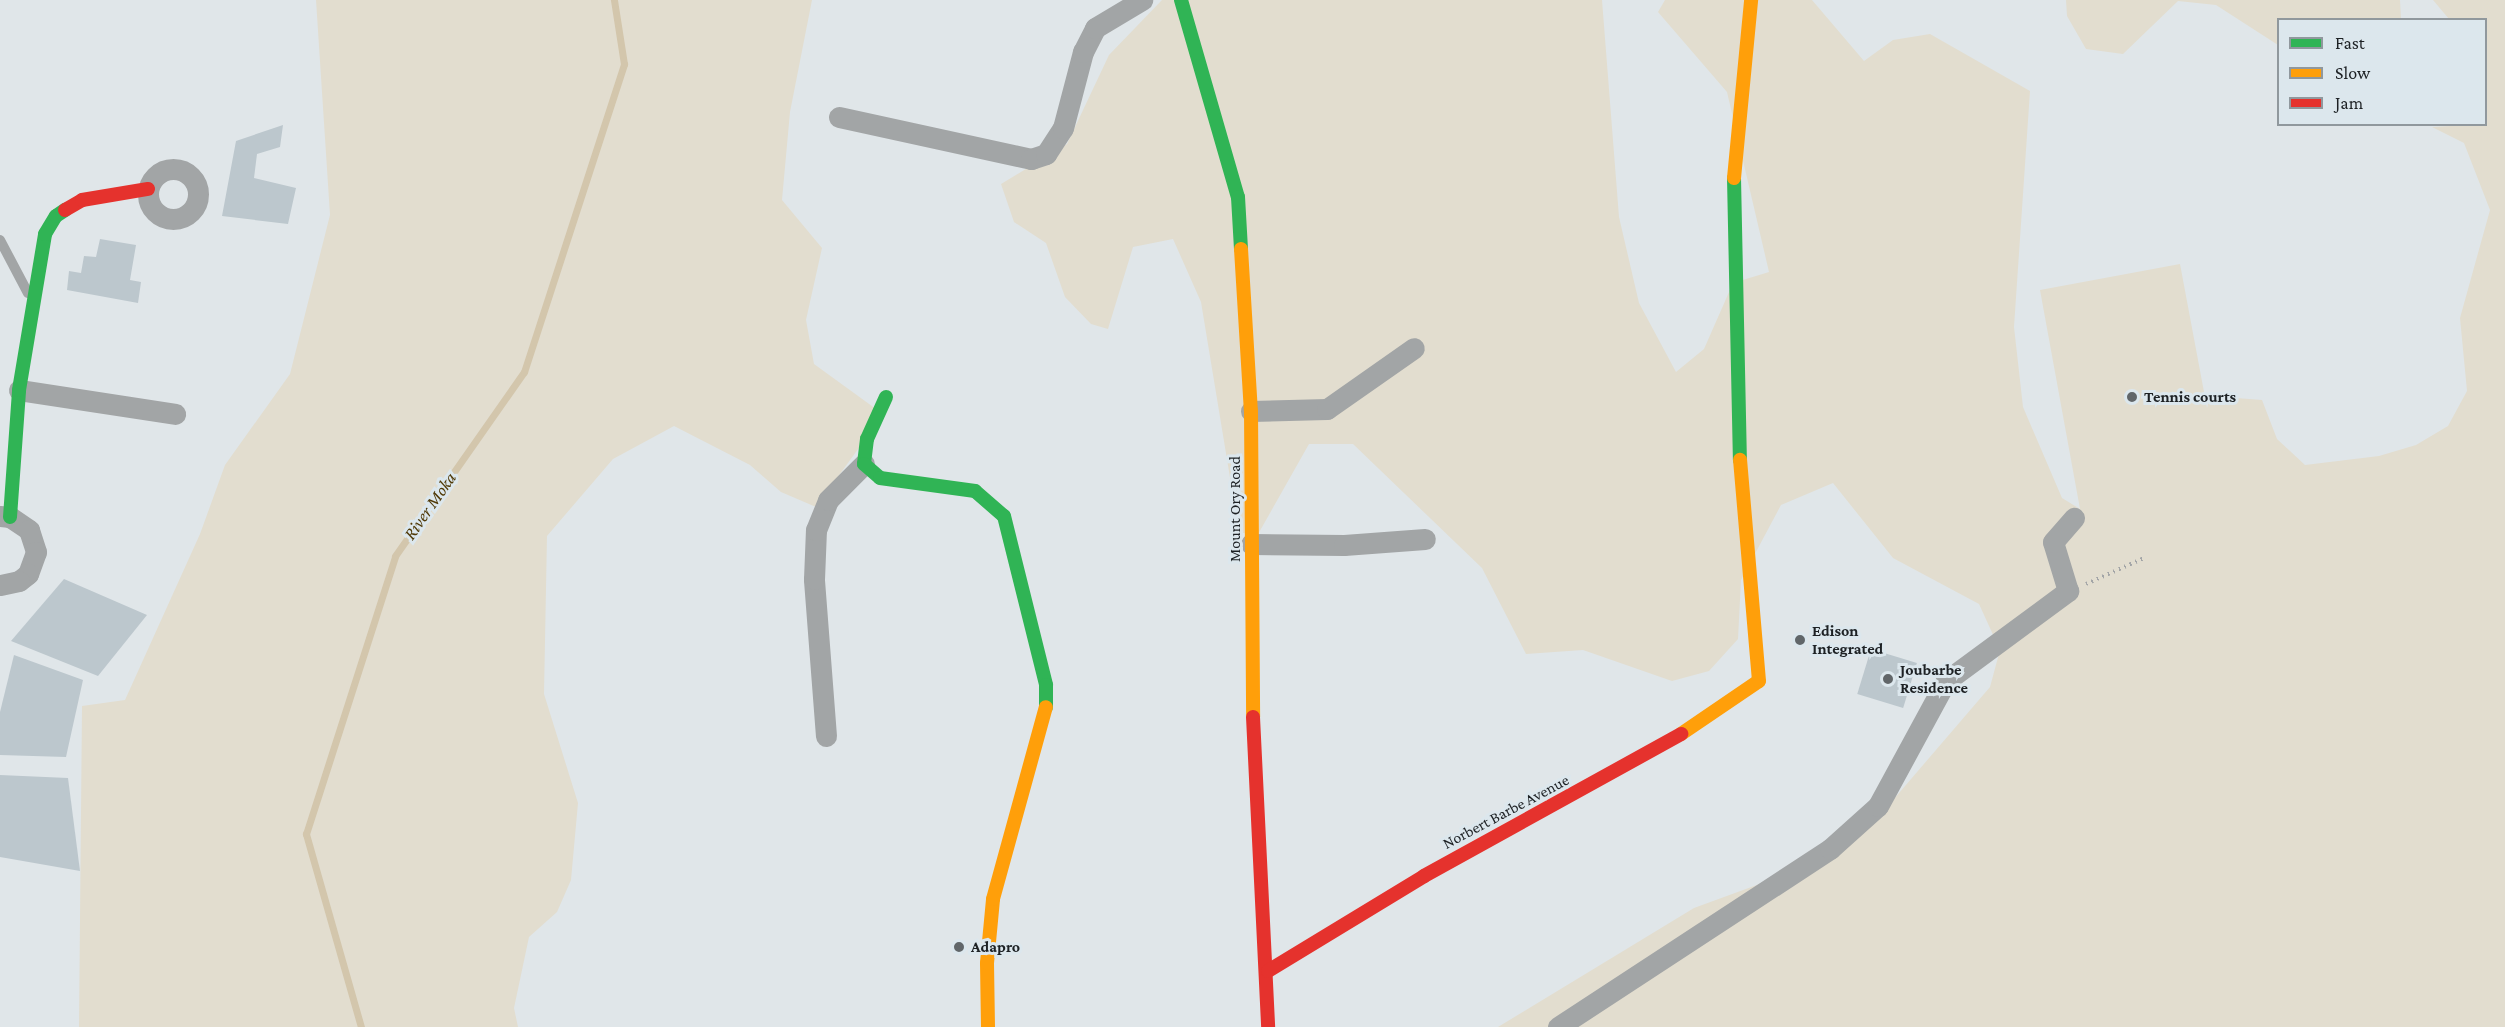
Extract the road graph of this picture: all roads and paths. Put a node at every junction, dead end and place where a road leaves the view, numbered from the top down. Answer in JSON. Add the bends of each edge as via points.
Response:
{"nodes":[{"id":1,"x":1142,"y":0,"type":"edge"},
{"id":2,"x":1180,"y":0,"type":"edge"},
{"id":3,"x":1751,"y":0,"type":"edge"},
{"id":4,"x":839,"y":117,"type":"dead end"},
{"id":5,"x":148,"y":189,"type":"dead end"},
{"id":6,"x":0,"y":240,"type":"edge"},
{"id":7,"x":32,"y":301,"type":"junction"},
{"id":8,"x":1414,"y":348,"type":"dead end"},
{"id":9,"x":19,"y":390,"type":"junction"},
{"id":10,"x":886,"y":397,"type":"dead end"},
{"id":11,"x":1251,"y":411,"type":"junction"},
{"id":12,"x":175,"y":414,"type":"dead end"},
{"id":13,"x":864,"y":464,"type":"junction"},
{"id":14,"x":5,"y":517,"type":"edge"},
{"id":15,"x":2074,"y":518,"type":"dead end"},
{"id":16,"x":1425,"y":539,"type":"dead end"},
{"id":17,"x":1251,"y":544,"type":"junction"},
{"id":18,"x":2144,"y":558,"type":"dead end"},
{"id":19,"x":0,"y":585,"type":"edge"},
{"id":20,"x":2068,"y":591,"type":"junction"},
{"id":21,"x":826,"y":736,"type":"dead end"},
{"id":22,"x":1268,"y":971,"type":"junction"},
{"id":23,"x":988,"y":1027,"type":"edge"},
{"id":24,"x":1268,"y":1027,"type":"edge"},
{"id":25,"x":1558,"y":1027,"type":"edge"}],
"edges":[{"from":1,"to":4,"type":"street","via":[[1095,28],[1083,52],[1063,128],[1046,154],[1031,159]]},
{"from":2,"to":11,"type":"street","name":"Mount Ory Road","via":[[1238,197]]},
{"from":3,"to":22,"type":"street","name":"Norbert Barbe Avenue","via":[[1734,181],[1740,456],[1759,681],[1666,745],[1424,876]]},
{"from":5,"to":7,"type":"street","via":[[82,200],[56,216],[45,234]]},
{"from":6,"to":7,"type":"lane"},
{"from":7,"to":9,"type":"street"},
{"from":8,"to":11,"type":"street","via":[[1327,409]]},
{"from":9,"to":12,"type":"street"},
{"from":9,"to":14,"type":"street"},
{"from":10,"to":13,"type":"street","via":[[867,439]]},
{"from":11,"to":17,"type":"street","name":"Mount Ory Road"},
{"from":13,"to":21,"type":"street","via":[[828,500],[816,530],[814,579]]},
{"from":13,"to":23,"type":"street","via":[[880,478],[975,491],[993,502],[1004,516],[1046,685],[1046,712],[993,899]]},
{"from":14,"to":19,"type":"street","via":[[29,530],[36,552],[28,574],[19,581]]},
{"from":15,"to":20,"type":"street","via":[[2053,542]]},
{"from":16,"to":17,"type":"street","via":[[1344,545]]},
{"from":17,"to":22,"type":"street","name":"Mount Ory Road","via":[[1252,696]]},
{"from":18,"to":20,"type":"path"},
{"from":20,"to":25,"type":"street","via":[[1946,681],[1878,806],[1830,849]]},
{"from":22,"to":24,"type":"street","name":"Mount Ory Road"}]}
